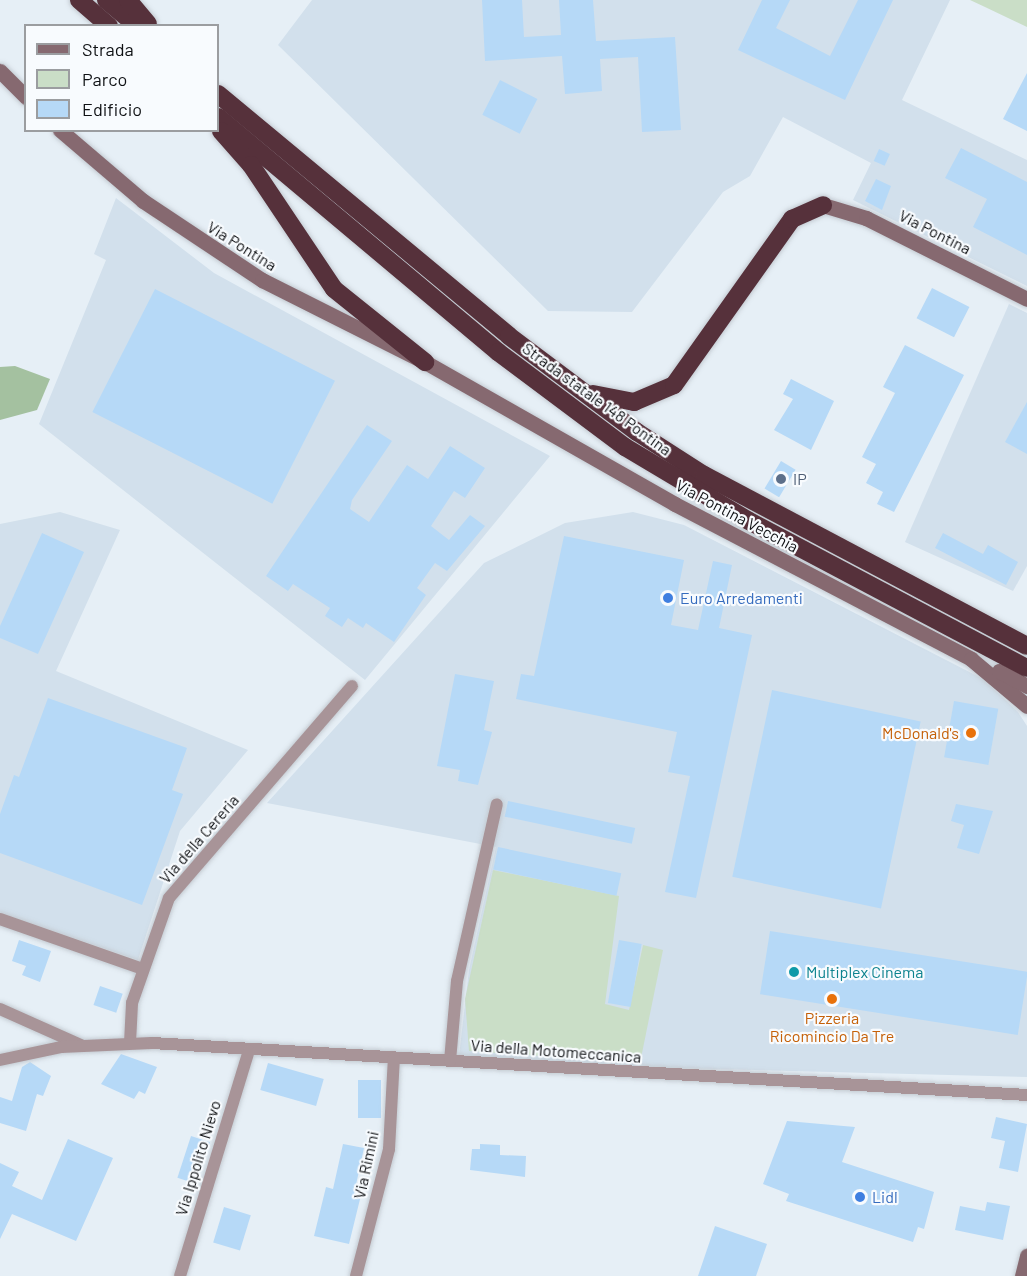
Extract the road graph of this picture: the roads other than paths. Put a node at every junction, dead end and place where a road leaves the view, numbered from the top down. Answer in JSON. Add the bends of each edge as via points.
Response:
{"nodes":[{"id":1,"x":79,"y":0,"type":"edge"},
{"id":2,"x":106,"y":0,"type":"edge"},
{"id":3,"x":128,"y":0,"type":"edge"},
{"id":4,"x":107,"y":24,"type":"edge"},
{"id":5,"x":135,"y":24,"type":"edge"},
{"id":6,"x":147,"y":24,"type":"edge"},
{"id":7,"x":0,"y":71,"type":"edge"},
{"id":8,"x":24,"y":95,"type":"edge"},
{"id":9,"x":219,"y":95,"type":"edge"},
{"id":10,"x":219,"y":118,"type":"edge"},
{"id":11,"x":219,"y":129,"type":"edge"},
{"id":12,"x":63,"y":132,"type":"edge"},
{"id":13,"x":823,"y":205,"type":"joint"},
{"id":14,"x":1027,"y":299,"type":"edge"},
{"id":15,"x":425,"y":362,"type":"junction"},
{"id":16,"x":576,"y":389,"type":"junction"},
{"id":17,"x":1027,"y":646,"type":"edge"},
{"id":18,"x":972,"y":659,"type":"junction"},
{"id":19,"x":1027,"y":668,"type":"edge"},
{"id":20,"x":352,"y":686,"type":"dead end"},
{"id":21,"x":1027,"y":686,"type":"edge"},
{"id":22,"x":1027,"y":706,"type":"edge"},
{"id":23,"x":497,"y":804,"type":"dead end"},
{"id":24,"x":0,"y":918,"type":"edge"},
{"id":25,"x":143,"y":969,"type":"junction"},
{"id":26,"x":0,"y":1009,"type":"edge"},
{"id":27,"x":130,"y":1043,"type":"junction"},
{"id":28,"x":82,"y":1045,"type":"junction"},
{"id":29,"x":249,"y":1051,"type":"junction"},
{"id":30,"x":394,"y":1058,"type":"junction"},
{"id":31,"x":0,"y":1060,"type":"edge"},
{"id":32,"x":450,"y":1061,"type":"junction"},
{"id":33,"x":1027,"y":1095,"type":"edge"},
{"id":34,"x":1027,"y":1256,"type":"edge"},
{"id":35,"x":180,"y":1276,"type":"edge"},
{"id":36,"x":356,"y":1276,"type":"edge"},
{"id":37,"x":1022,"y":1276,"type":"edge"}],
"edges":[{"from":1,"to":4,"type":"highway"},
{"from":2,"to":5,"type":"highway"},
{"from":3,"to":6,"type":"highway"},
{"from":7,"to":8,"type":"street"},
{"from":9,"to":16,"type":"highway","name":"Strada statale 148 Pontina"},
{"from":10,"to":19,"type":"highway","name":"Strada statale 148 Pontina","via":[[498,352],[625,447],[749,521]]},
{"from":11,"to":15,"type":"highway","via":[[251,165],[334,289]]},
{"from":12,"to":15,"type":"street","name":"Via Pontina","via":[[211,250],[315,309]]},
{"from":13,"to":14,"type":"street","name":"Via Pontina","via":[[866,218]]},
{"from":13,"to":16,"type":"highway","via":[[792,219],[674,386],[634,402]]},
{"from":15,"to":18,"type":"street","name":"Via Pontina Vecchia","via":[[675,504]]},
{"from":16,"to":17,"type":"highway","name":"Strada statale 148 Pontina","via":[[704,475]]},
{"from":18,"to":21,"type":"street"},
{"from":18,"to":22,"type":"street","name":"Via Pontina Vecchia"},
{"from":20,"to":25,"type":"street","name":"Via della Cereria","via":[[169,898]]},
{"from":23,"to":32,"type":"street","via":[[457,981]]},
{"from":24,"to":25,"type":"street"},
{"from":25,"to":27,"type":"street","name":"Via della Cereria","via":[[130,1013]]},
{"from":26,"to":28,"type":"street","name":"Via della Motomeccanica"},
{"from":27,"to":28,"type":"street","name":"Via della Motomeccanica"},
{"from":27,"to":29,"type":"street","name":"Via della Motomeccanica"},
{"from":28,"to":31,"type":"street","name":"Via della Motomeccanica"},
{"from":29,"to":30,"type":"street","name":"Via della Motomeccanica"},
{"from":29,"to":35,"type":"street","name":"Via Ippolito Nievo"},
{"from":30,"to":32,"type":"street","name":"Via della Motomeccanica"},
{"from":30,"to":36,"type":"street","name":"Via Rimini","via":[[389,1149]]},
{"from":32,"to":33,"type":"street","name":"Via della Motomeccanica"},
{"from":34,"to":37,"type":"street"}]}
